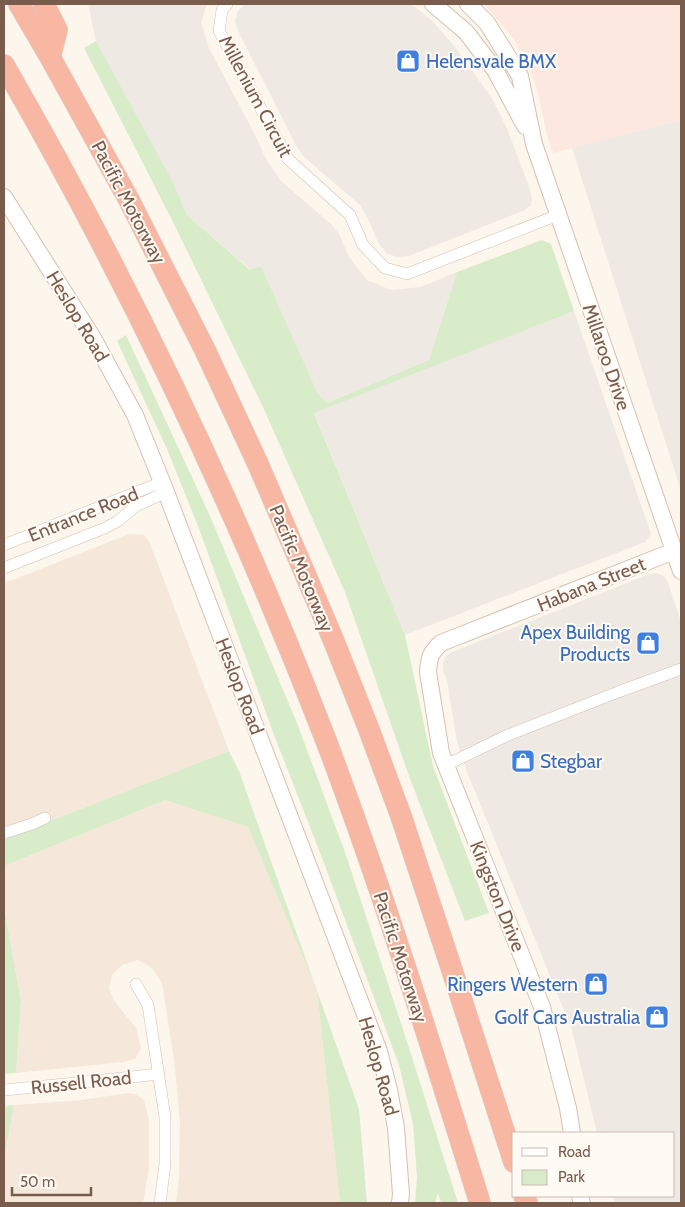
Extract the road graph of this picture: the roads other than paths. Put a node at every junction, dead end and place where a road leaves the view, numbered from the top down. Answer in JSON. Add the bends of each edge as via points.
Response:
{"nodes":[{"id":1,"x":227,"y":4,"type":"edge"},
{"id":2,"x":433,"y":4,"type":"edge"},
{"id":3,"x":468,"y":4,"type":"edge"},
{"id":4,"x":45,"y":6,"type":"edge"},
{"id":5,"x":24,"y":12,"type":"edge"},
{"id":6,"x":50,"y":56,"type":"junction"},
{"id":7,"x":5,"y":68,"type":"edge"},
{"id":8,"x":534,"y":144,"type":"junction"},
{"id":9,"x":4,"y":197,"type":"edge"},
{"id":10,"x":558,"y":215,"type":"junction"},
{"id":11,"x":164,"y":487,"type":"junction"},
{"id":12,"x":4,"y":545,"type":"edge"},
{"id":13,"x":674,"y":551,"type":"junction"},
{"id":14,"x":4,"y":568,"type":"edge"},
{"id":15,"x":681,"y":571,"type":"edge"},
{"id":16,"x":429,"y":658,"type":"joint"},
{"id":17,"x":681,"y":669,"type":"edge"},
{"id":18,"x":446,"y":765,"type":"junction"},
{"id":19,"x":45,"y":818,"type":"dead end"},
{"id":20,"x":4,"y":833,"type":"edge"},
{"id":21,"x":136,"y":984,"type":"dead end"},
{"id":22,"x":159,"y":1074,"type":"junction"},
{"id":23,"x":4,"y":1090,"type":"edge"},
{"id":24,"x":572,"y":1132,"type":"edge"},
{"id":25,"x":512,"y":1156,"type":"edge"},
{"id":26,"x":160,"y":1203,"type":"edge"},
{"id":27,"x":400,"y":1203,"type":"edge"},
{"id":28,"x":480,"y":1203,"type":"edge"}],
"edges":[{"from":1,"to":10,"type":"street","name":"Millenium Circuit","via":[[222,10],[219,31],[288,159],[350,216],[363,244],[385,268],[407,274]]},
{"from":2,"to":8,"type":"street","name":"Millaroo Drive","via":[[466,32],[495,70]]},
{"from":3,"to":8,"type":"street","name":"Millaroo Drive","via":[[487,23],[520,76]]},
{"from":4,"to":6,"type":"highway","via":[[57,30]]},
{"from":5,"to":6,"type":"highway","name":"Pacific Motorway"},
{"from":6,"to":25,"type":"highway","name":"Pacific Motorway","via":[[129,200],[205,350],[333,640],[401,816]]},
{"from":7,"to":28,"type":"highway","name":"Pacific Motorway","via":[[89,218],[165,368],[230,509],[297,668],[373,872]]},
{"from":8,"to":10,"type":"street","name":"Millaroo Drive"},
{"from":9,"to":11,"type":"street","name":"Heslop Road","via":[[93,338],[134,415]]},
{"from":10,"to":13,"type":"street","name":"Millaroo Drive"},
{"from":11,"to":12,"type":"street","name":"Entrance Road"},
{"from":11,"to":14,"type":"street","name":"Entrance Road","via":[[105,528]]},
{"from":11,"to":27,"type":"street","name":"Heslop Road","via":[[379,1051],[396,1128]]},
{"from":13,"to":15,"type":"street","name":"Millaroo Drive"},
{"from":13,"to":16,"type":"street","name":"Habana Street","via":[[441,644]]},
{"from":16,"to":18,"type":"street","name":"Kingston Drive","via":[[428,672],[441,753]]},
{"from":17,"to":18,"type":"street","via":[[506,736]]},
{"from":18,"to":24,"type":"street","name":"Kingston Drive","via":[[542,1007]]},
{"from":19,"to":20,"type":"street"},
{"from":21,"to":22,"type":"street","via":[[148,1005]]},
{"from":22,"to":23,"type":"street","name":"Russell Road"},
{"from":22,"to":26,"type":"street","via":[[165,1117],[165,1164]]}]}
